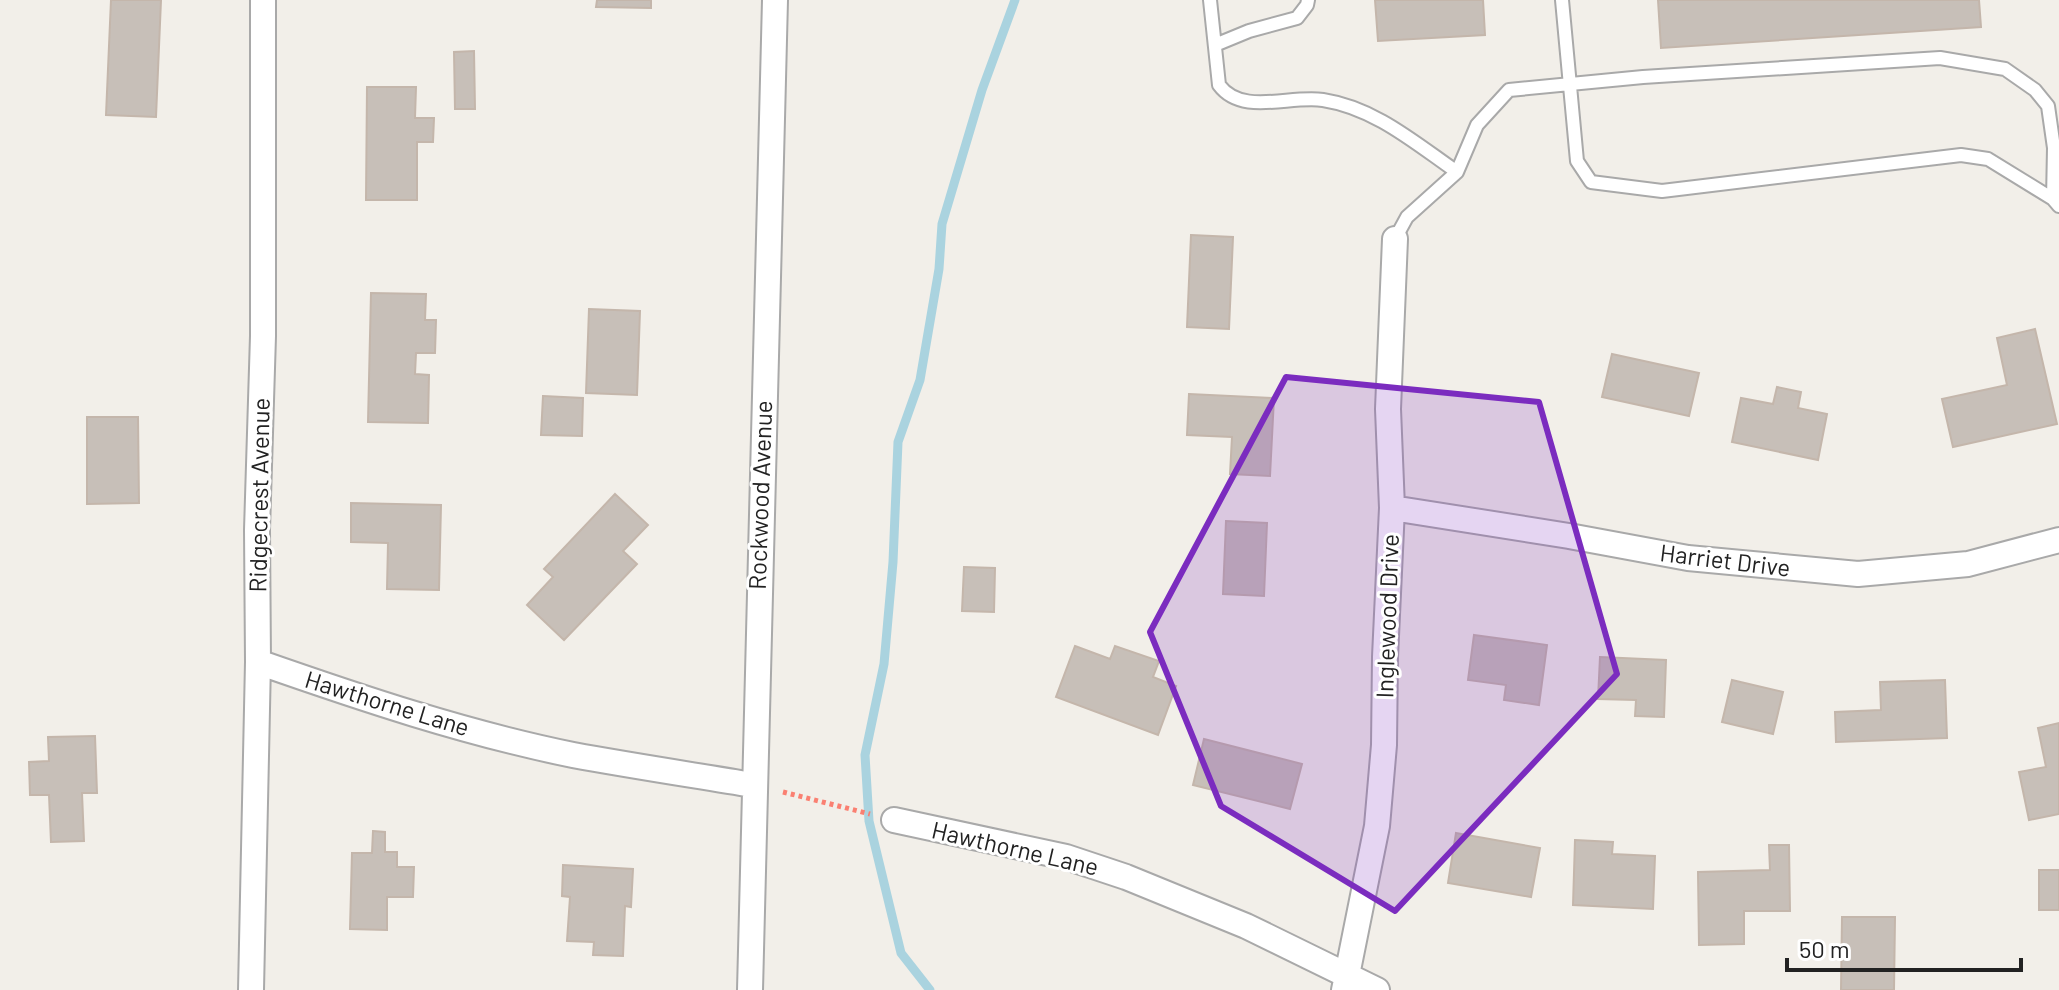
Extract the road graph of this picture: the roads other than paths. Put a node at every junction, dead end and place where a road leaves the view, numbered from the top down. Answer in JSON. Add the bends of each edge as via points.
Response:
{"nodes":[{"id":1,"x":263,"y":0,"type":"edge"},
{"id":2,"x":775,"y":0,"type":"edge"},
{"id":3,"x":1210,"y":0,"type":"edge"},
{"id":4,"x":1308,"y":0,"type":"edge"},
{"id":5,"x":1562,"y":0,"type":"edge"},
{"id":6,"x":1215,"y":45,"type":"junction"},
{"id":7,"x":1569,"y":84,"type":"junction"},
{"id":8,"x":1457,"y":172,"type":"junction"},
{"id":9,"x":2056,"y":203,"type":"edge"},
{"id":10,"x":1395,"y":239,"type":"joint"},
{"id":11,"x":1392,"y":508,"type":"junction"},
{"id":12,"x":2059,"y":540,"type":"edge"},
{"id":13,"x":258,"y":662,"type":"junction"},
{"id":14,"x":764,"y":788,"type":"junction"},
{"id":15,"x":894,"y":820,"type":"road end"},
{"id":16,"x":1346,"y":982,"type":"edge"},
{"id":17,"x":251,"y":990,"type":"edge"},
{"id":18,"x":750,"y":990,"type":"edge"},
{"id":19,"x":1377,"y":990,"type":"edge"}],
"edges":[{"from":1,"to":13,"type":"street","name":"Ridgecrest Avenue"},
{"from":2,"to":14,"type":"street","name":"Rockwood Avenue"},
{"from":3,"to":6,"type":"lane"},
{"from":4,"to":6,"type":"lane","via":[[1297,18]]},
{"from":5,"to":7,"type":"lane"},
{"from":6,"to":8,"type":"lane","via":[[1219,85],[1239,102],[1322,100],[1378,117]]},
{"from":7,"to":8,"type":"lane","via":[[1509,90],[1477,125]]},
{"from":7,"to":9,"type":"lane","via":[[1577,161],[1591,182],[1662,191],[1961,155],[1988,159]]},
{"from":7,"to":9,"type":"lane","via":[[1940,58],[2005,69],[2048,106]]},
{"from":8,"to":10,"type":"lane","via":[[1407,217]]},
{"from":10,"to":11,"type":"street","name":"Inglewood Drive","via":[[1388,409]]},
{"from":11,"to":12,"type":"street","name":"Harriet Drive","via":[[1688,558],[1858,574],[1968,564]]},
{"from":11,"to":16,"type":"street","name":"Inglewood Drive","via":[[1377,826]]},
{"from":13,"to":14,"type":"street","name":"Hawthorne Lane","via":[[380,705],[489,735]]},
{"from":13,"to":17,"type":"street","name":"Ridgecrest Avenue"},
{"from":14,"to":18,"type":"street","name":"Rockwood Avenue"},
{"from":15,"to":16,"type":"street","name":"Hawthorne Lane","via":[[1066,857],[1126,877],[1246,926]]},
{"from":16,"to":19,"type":"street","name":"Hawthorne Lane"}]}
